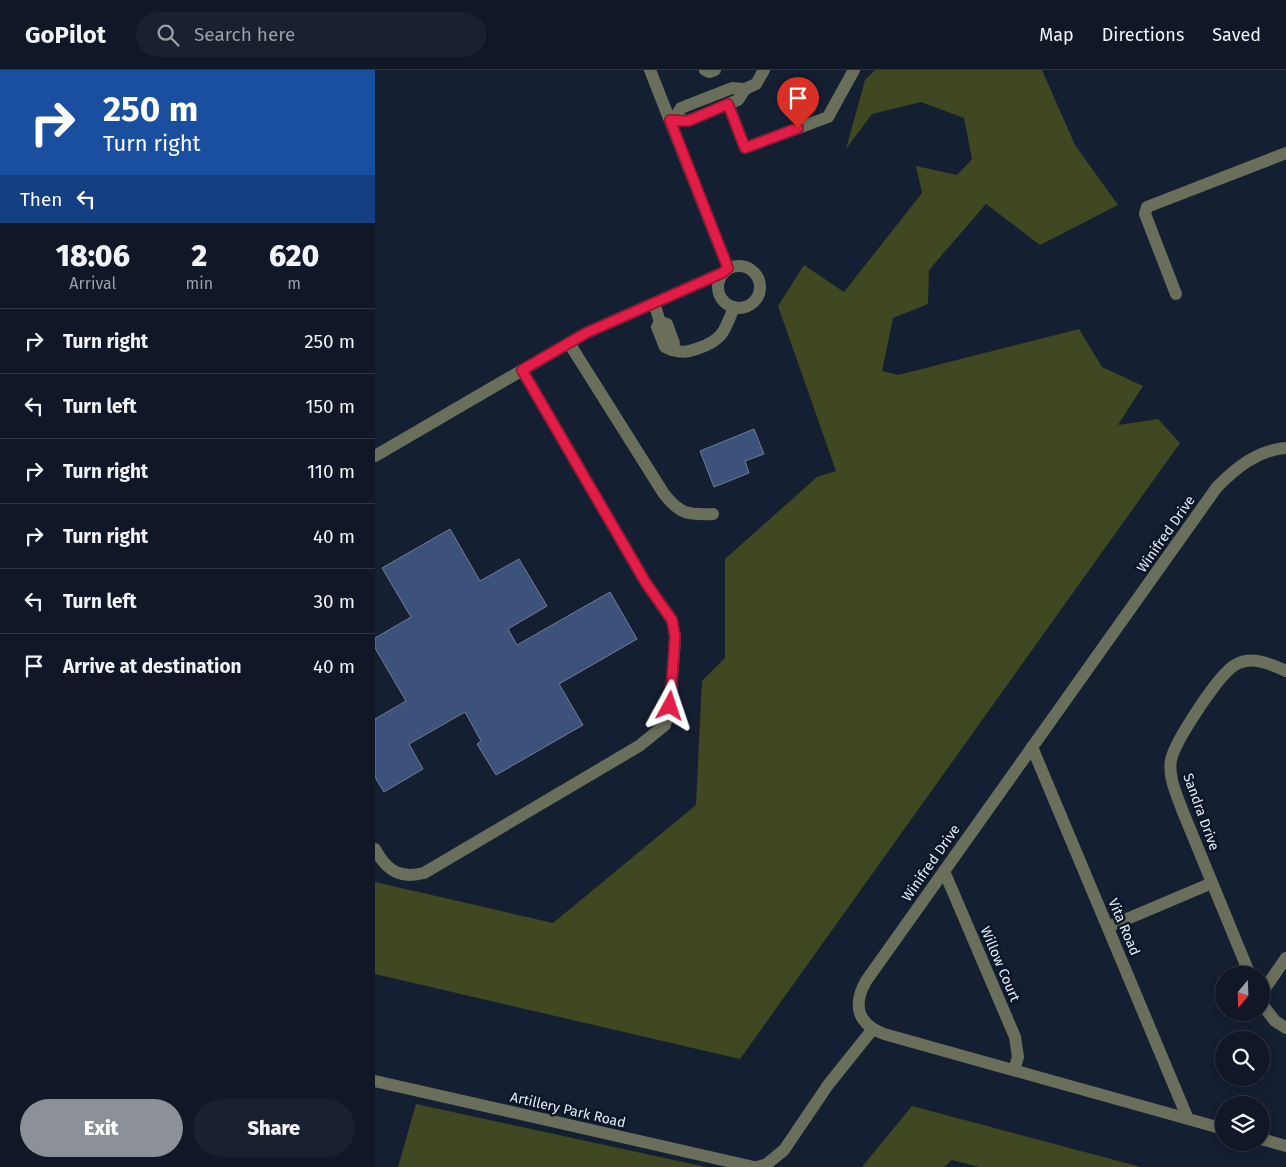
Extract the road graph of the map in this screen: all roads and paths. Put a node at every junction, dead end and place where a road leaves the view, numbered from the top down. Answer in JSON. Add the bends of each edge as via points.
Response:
{"nodes":[{"id":1,"x":650,"y":70,"type":"edge"},
{"id":2,"x":705,"y":70,"type":"edge"},
{"id":3,"x":715,"y":70,"type":"edge"},
{"id":4,"x":764,"y":70,"type":"edge"},
{"id":5,"x":854,"y":70,"type":"edge"},
{"id":6,"x":745,"y":89,"type":"junction"},
{"id":7,"x":728,"y":104,"type":"junction"},
{"id":8,"x":672,"y":119,"type":"junction"},
{"id":9,"x":1286,"y":153,"type":"edge"},
{"id":10,"x":725,"y":271,"type":"junction"},
{"id":11,"x":1176,"y":294,"type":"dead end"},
{"id":12,"x":654,"y":303,"type":"junction"},
{"id":13,"x":734,"y":307,"type":"junction"},
{"id":14,"x":569,"y":343,"type":"junction"},
{"id":15,"x":522,"y":370,"type":"junction"},
{"id":16,"x":1286,"y":448,"type":"edge"},
{"id":17,"x":375,"y":456,"type":"edge"},
{"id":18,"x":713,"y":514,"type":"dead end"},
{"id":19,"x":1286,"y":671,"type":"edge"},
{"id":20,"x":1032,"y":747,"type":"junction"},
{"id":21,"x":375,"y":849,"type":"edge"},
{"id":22,"x":944,"y":871,"type":"junction"},
{"id":23,"x":1212,"y":883,"type":"junction"},
{"id":24,"x":1108,"y":926,"type":"junction"},
{"id":25,"x":1286,"y":958,"type":"edge"},
{"id":26,"x":1246,"y":966,"type":"edge"},
{"id":27,"x":1270,"y":981,"type":"edge"},
{"id":28,"x":1270,"y":1015,"type":"edge"},
{"id":29,"x":1286,"y":1028,"type":"edge"},
{"id":30,"x":872,"y":1030,"type":"junction"},
{"id":31,"x":1014,"y":1070,"type":"junction"},
{"id":32,"x":375,"y":1081,"type":"edge"},
{"id":33,"x":1188,"y":1119,"type":"junction"},
{"id":34,"x":1215,"y":1126,"type":"edge"},
{"id":35,"x":1270,"y":1142,"type":"edge"},
{"id":36,"x":1286,"y":1146,"type":"edge"},
{"id":37,"x":755,"y":1167,"type":"edge"}],
"edges":[{"from":1,"to":8,"type":"street"},
{"from":2,"to":3,"type":"street"},
{"from":4,"to":6,"type":"street","via":[[756,84]]},
{"from":5,"to":7,"type":"street","via":[[827,117],[745,148]]},
{"from":6,"to":7,"type":"street","via":[[738,100]]},
{"from":6,"to":8,"type":"street","via":[[732,88],[681,108]]},
{"from":7,"to":8,"type":"street","via":[[688,121]]},
{"from":8,"to":10,"type":"street"},
{"from":9,"to":11,"type":"street","via":[[1147,207],[1145,214]]},
{"from":10,"to":12,"type":"street"},
{"from":10,"to":13,"type":"street","via":[[719,280],[719,294]]},
{"from":10,"to":13,"type":"street","via":[[735,266],[749,268],[755,272],[760,285],[753,303]]},
{"from":12,"to":13,"type":"street","via":[[660,322],[657,327],[665,347],[684,354],[714,343],[725,329]]},
{"from":12,"to":14,"type":"street"},
{"from":14,"to":15,"type":"street"},
{"from":14,"to":18,"type":"street","via":[[676,509],[692,514]]},
{"from":15,"to":17,"type":"street"},
{"from":15,"to":21,"type":"street","via":[[646,583],[672,620],[675,636],[670,706],[665,725],[639,746],[425,873],[403,875],[391,871]]},
{"from":16,"to":20,"type":"street","name":"Winifred Drive","via":[[1245,462],[1217,488]]},
{"from":19,"to":23,"type":"street","name":"Sandra Drive","via":[[1259,660],[1235,665],[1195,714],[1175,747],[1171,760],[1173,784]]},
{"from":20,"to":22,"type":"street","name":"Winifred Drive"},
{"from":20,"to":24,"type":"street","name":"Vita Road"},
{"from":22,"to":30,"type":"street","name":"Winifred Drive","via":[[861,990],[858,997],[860,1014]]},
{"from":22,"to":31,"type":"street","name":"Willow Court","via":[[1015,1037],[1018,1057]]},
{"from":23,"to":24,"type":"street"},
{"from":23,"to":26,"type":"street","name":"Sandra Drive"},
{"from":24,"to":33,"type":"street","name":"Vita Road"},
{"from":25,"to":27,"type":"street"},
{"from":28,"to":29,"type":"street"},
{"from":30,"to":31,"type":"street"},
{"from":30,"to":37,"type":"street","name":"Artillery Park Road","via":[[828,1085],[784,1150],[767,1164]]},
{"from":31,"to":33,"type":"street"},
{"from":32,"to":37,"type":"street","name":"Artillery Park Road"},
{"from":33,"to":34,"type":"street"},
{"from":35,"to":36,"type":"street"}]}
